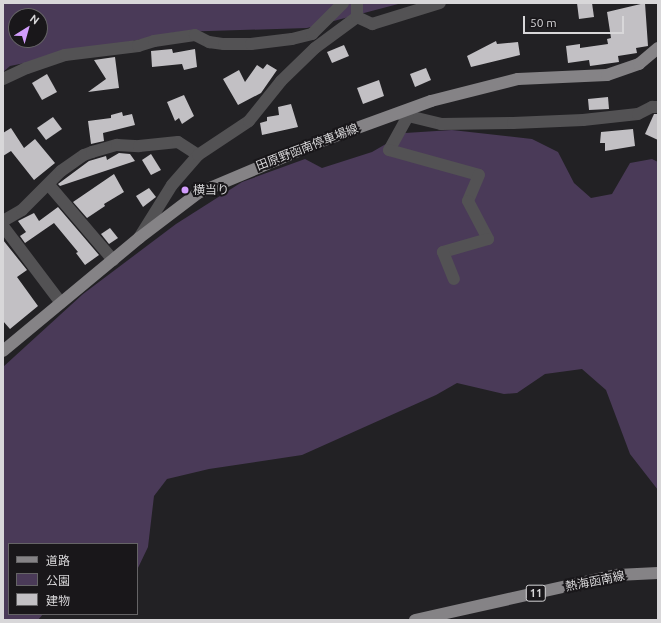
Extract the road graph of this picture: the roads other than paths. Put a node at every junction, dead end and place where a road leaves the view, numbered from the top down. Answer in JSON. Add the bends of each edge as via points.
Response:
{"nodes":[{"id":1,"x":343,"y":3,"type":"edge"},
{"id":2,"x":357,"y":3,"type":"edge"},
{"id":3,"x":440,"y":3,"type":"edge"},
{"id":4,"x":357,"y":17,"type":"junction"},
{"id":5,"x":658,"y":48,"type":"edge"},
{"id":6,"x":3,"y":79,"type":"edge"},
{"id":7,"x":658,"y":107,"type":"edge"},
{"id":8,"x":402,"y":114,"type":"junction"},
{"id":9,"x":198,"y":155,"type":"junction"},
{"id":10,"x":49,"y":185,"type":"junction"},
{"id":11,"x":3,"y":221,"type":"edge"},
{"id":12,"x":3,"y":226,"type":"edge"},
{"id":13,"x":139,"y":238,"type":"junction"},
{"id":14,"x":113,"y":260,"type":"junction"},
{"id":15,"x":454,"y":279,"type":"dead end"},
{"id":16,"x":61,"y":303,"type":"junction"},
{"id":17,"x":3,"y":351,"type":"edge"},
{"id":18,"x":658,"y":573,"type":"edge"},
{"id":19,"x":415,"y":620,"type":"edge"}],
"edges":[{"from":1,"to":6,"type":"street","via":[[312,34],[292,39],[224,44],[209,42],[195,35],[138,46],[65,55]]},
{"from":2,"to":4,"type":"street"},
{"from":3,"to":4,"type":"street","via":[[372,24]]},
{"from":4,"to":9,"type":"street","via":[[315,48],[281,81],[249,121]]},
{"from":5,"to":8,"type":"main road","name":"田原野函南停車場線","via":[[639,64],[607,75],[518,79],[444,97]]},
{"from":7,"to":8,"type":"street","via":[[638,114],[513,123],[441,124]]},
{"from":8,"to":13,"type":"main road","name":"田原野函南停車場線","via":[[310,146],[198,193]]},
{"from":8,"to":15,"type":"street","via":[[389,150],[479,175],[468,201],[488,239],[443,252]]},
{"from":9,"to":10,"type":"street","via":[[178,142],[139,146],[117,145],[84,155]]},
{"from":9,"to":13,"type":"street","via":[[172,185]]},
{"from":10,"to":11,"type":"street","via":[[22,210]]},
{"from":10,"to":14,"type":"street"},
{"from":12,"to":16,"type":"street"},
{"from":13,"to":14,"type":"main road","name":"田原野函南停車場線"},
{"from":14,"to":16,"type":"main road","name":"田原野函南停車場線"},
{"from":16,"to":17,"type":"main road","name":"田原野函南停車場線"},
{"from":18,"to":19,"type":"main road","name":"熱海函南線","number":"11","via":[[617,575]]}]}
